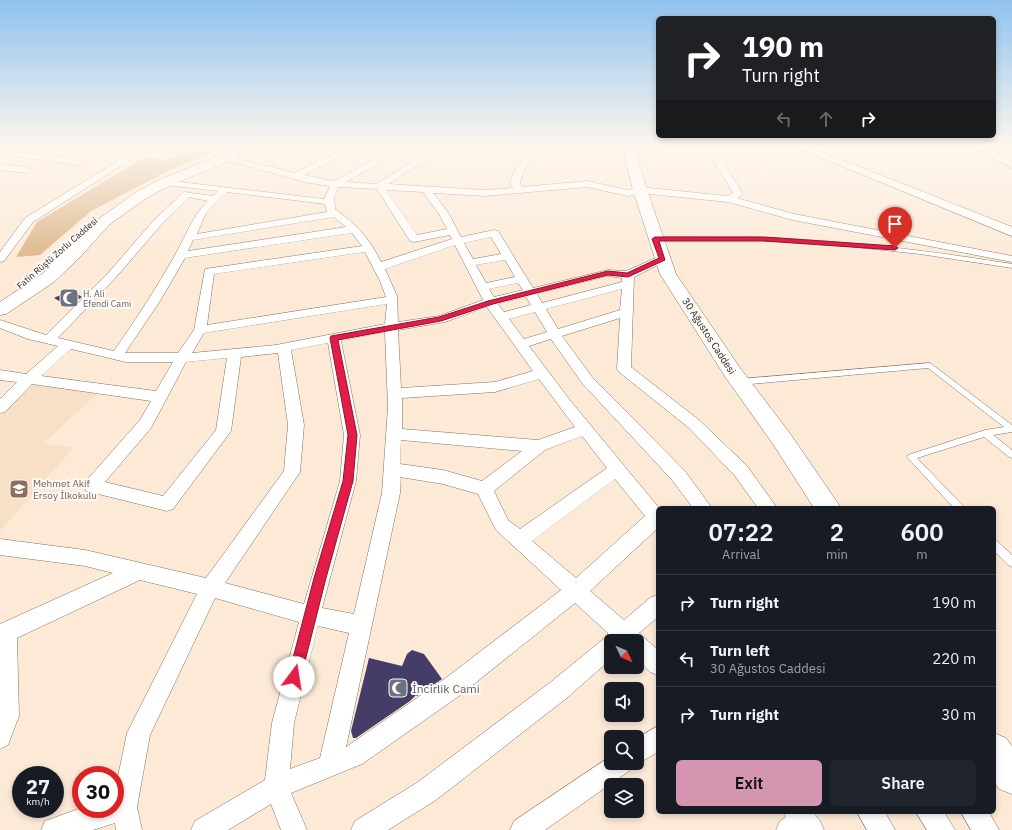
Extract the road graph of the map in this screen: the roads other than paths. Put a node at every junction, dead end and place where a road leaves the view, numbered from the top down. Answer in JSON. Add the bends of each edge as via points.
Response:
{"nodes":[{"id":1,"x":335,"y":184,"type":"edge"},
{"id":2,"x":86,"y":185,"type":"edge"},
{"id":3,"x":152,"y":185,"type":"edge"},
{"id":4,"x":161,"y":185,"type":"edge"},
{"id":5,"x":186,"y":185,"type":"edge"},
{"id":6,"x":351,"y":185,"type":"edge"},
{"id":7,"x":516,"y":185,"type":"edge"},
{"id":8,"x":580,"y":185,"type":"edge"},
{"id":9,"x":590,"y":185,"type":"edge"},
{"id":10,"x":639,"y":185,"type":"edge"},
{"id":11,"x":728,"y":185,"type":"edge"},
{"id":12,"x":894,"y":185,"type":"edge"},
{"id":13,"x":379,"y":186,"type":"junction"},
{"id":14,"x":425,"y":188,"type":"junction"},
{"id":15,"x":225,"y":190,"type":"junction"},
{"id":16,"x":640,"y":190,"type":"junction"},
{"id":17,"x":520,"y":191,"type":"junction"},
{"id":18,"x":733,"y":196,"type":"junction"},
{"id":19,"x":215,"y":199,"type":"junction"},
{"id":20,"x":329,"y":202,"type":"junction"},
{"id":21,"x":335,"y":214,"type":"junction"},
{"id":22,"x":354,"y":229,"type":"junction"},
{"id":23,"x":1012,"y":232,"type":"edge"},
{"id":24,"x":456,"y":236,"type":"junction"},
{"id":25,"x":189,"y":238,"type":"junction"},
{"id":26,"x":655,"y":239,"type":"junction"},
{"id":27,"x":369,"y":248,"type":"junction"},
{"id":28,"x":181,"y":255,"type":"junction"},
{"id":29,"x":507,"y":256,"type":"junction"},
{"id":30,"x":662,"y":258,"type":"junction"},
{"id":31,"x":0,"y":259,"type":"edge"},
{"id":32,"x":1012,"y":259,"type":"edge"},
{"id":33,"x":470,"y":263,"type":"junction"},
{"id":34,"x":1012,"y":266,"type":"edge"},
{"id":35,"x":378,"y":267,"type":"junction"},
{"id":36,"x":628,"y":280,"type":"junction"},
{"id":37,"x":525,"y":286,"type":"junction"},
{"id":38,"x":483,"y":287,"type":"junction"},
{"id":39,"x":0,"y":299,"type":"edge"},
{"id":40,"x":392,"y":300,"type":"junction"},
{"id":41,"x":490,"y":302,"type":"junction"},
{"id":42,"x":538,"y":307,"type":"junction"},
{"id":43,"x":0,"y":310,"type":"edge"},
{"id":44,"x":626,"y":312,"type":"junction"},
{"id":45,"x":501,"y":316,"type":"junction"},
{"id":46,"x":0,"y":324,"type":"edge"},
{"id":47,"x":391,"y":327,"type":"junction"},
{"id":48,"x":200,"y":330,"type":"junction"},
{"id":49,"x":554,"y":334,"type":"junction"},
{"id":50,"x":334,"y":338,"type":"junction"},
{"id":51,"x":49,"y":340,"type":"junction"},
{"id":52,"x":68,"y":344,"type":"junction"},
{"id":53,"x":521,"y":344,"type":"junction"},
{"id":54,"x":284,"y":348,"type":"junction"},
{"id":55,"x":236,"y":353,"type":"junction"},
{"id":56,"x":117,"y":356,"type":"junction"},
{"id":57,"x":182,"y":357,"type":"junction"},
{"id":58,"x":543,"y":373,"type":"junction"},
{"id":59,"x":0,"y":375,"type":"edge"},
{"id":60,"x":29,"y":379,"type":"junction"},
{"id":61,"x":740,"y":382,"type":"junction"},
{"id":62,"x":394,"y":393,"type":"junction"},
{"id":63,"x":160,"y":398,"type":"junction"},
{"id":64,"x":0,"y":408,"type":"edge"},
{"id":65,"x":586,"y":429,"type":"junction"},
{"id":66,"x":985,"y":433,"type":"junction"},
{"id":67,"x":394,"y":434,"type":"junction"},
{"id":68,"x":540,"y":446,"type":"junction"},
{"id":69,"x":1012,"y":455,"type":"edge"},
{"id":70,"x":617,"y":469,"type":"junction"},
{"id":71,"x":392,"y":470,"type":"junction"},
{"id":72,"x":484,"y":489,"type":"junction"},
{"id":73,"x":701,"y":506,"type":"edge"},
{"id":74,"x":767,"y":506,"type":"edge"},
{"id":75,"x":827,"y":506,"type":"edge"},
{"id":76,"x":958,"y":506,"type":"edge"},
{"id":77,"x":656,"y":518,"type":"edge"},
{"id":78,"x":656,"y":520,"type":"edge"},
{"id":79,"x":520,"y":540,"type":"junction"},
{"id":80,"x":996,"y":546,"type":"edge"},
{"id":81,"x":3,"y":549,"type":"edge"},
{"id":82,"x":1012,"y":562,"type":"edge"},
{"id":83,"x":139,"y":571,"type":"junction"},
{"id":84,"x":210,"y":588,"type":"junction"},
{"id":85,"x":576,"y":591,"type":"junction"},
{"id":86,"x":656,"y":606,"type":"edge"},
{"id":87,"x":310,"y":615,"type":"junction"},
{"id":88,"x":361,"y":626,"type":"junction"},
{"id":89,"x":3,"y":634,"type":"edge"},
{"id":90,"x":617,"y":634,"type":"edge"},
{"id":91,"x":630,"y":634,"type":"edge"},
{"id":92,"x":644,"y":655,"type":"edge"},
{"id":93,"x":604,"y":656,"type":"edge"},
{"id":94,"x":656,"y":663,"type":"edge"},
{"id":95,"x":0,"y":737,"type":"edge"},
{"id":96,"x":656,"y":739,"type":"edge"},
{"id":97,"x":644,"y":747,"type":"edge"},
{"id":98,"x":996,"y":753,"type":"edge"},
{"id":99,"x":330,"y":765,"type":"junction"},
{"id":100,"x":611,"y":770,"type":"edge"},
{"id":101,"x":1012,"y":776,"type":"edge"},
{"id":102,"x":276,"y":787,"type":"junction"},
{"id":103,"x":871,"y":814,"type":"edge"},
{"id":104,"x":930,"y":814,"type":"edge"},
{"id":105,"x":975,"y":814,"type":"edge"},
{"id":106,"x":126,"y":819,"type":"edge"},
{"id":107,"x":54,"y":830,"type":"edge"},
{"id":108,"x":204,"y":830,"type":"edge"},
{"id":109,"x":294,"y":830,"type":"edge"},
{"id":110,"x":364,"y":830,"type":"edge"},
{"id":111,"x":523,"y":830,"type":"edge"},
{"id":112,"x":882,"y":830,"type":"edge"},
{"id":113,"x":942,"y":830,"type":"edge"},
{"id":114,"x":986,"y":830,"type":"edge"}],
"edges":[{"from":1,"to":20,"type":"street"},
{"from":2,"to":31,"type":"street","via":[[29,220]]},
{"from":3,"to":39,"type":"main road","name":"Fatin Rüştü Zorlu Caddesi","via":[[118,203],[84,226],[65,247],[27,280]]},
{"from":4,"to":43,"type":"main road","name":"Fatin Rüştü Zorlu Caddesi","via":[[105,221],[48,278]]},
{"from":5,"to":15,"type":"street"},
{"from":6,"to":13,"type":"street"},
{"from":7,"to":17,"type":"street"},
{"from":8,"to":17,"type":"street"},
{"from":9,"to":16,"type":"street","via":[[628,193]]},
{"from":10,"to":16,"type":"main road","name":"30 Ağustos Caddesi"},
{"from":11,"to":18,"type":"street"},
{"from":12,"to":23,"type":"street"},
{"from":13,"to":14,"type":"street"},
{"from":13,"to":24,"type":"street","via":[[414,239]]},
{"from":14,"to":17,"type":"street","via":[[485,193]]},
{"from":14,"to":24,"type":"street"},
{"from":15,"to":19,"type":"street"},
{"from":15,"to":20,"type":"street"},
{"from":16,"to":18,"type":"street"},
{"from":16,"to":26,"type":"main road","name":"30 Ağustos Caddesi"},
{"from":18,"to":32,"type":"street","via":[[793,217],[828,225]]},
{"from":19,"to":25,"type":"street","via":[[202,212]]},
{"from":19,"to":51,"type":"street","via":[[187,194]]},
{"from":20,"to":21,"type":"street","via":[[330,210]]},
{"from":21,"to":22,"type":"street"},
{"from":21,"to":25,"type":"street"},
{"from":22,"to":27,"type":"street"},
{"from":22,"to":28,"type":"street"},
{"from":24,"to":29,"type":"street","via":[[494,233]]},
{"from":24,"to":33,"type":"street"},
{"from":24,"to":35,"type":"street"},
{"from":25,"to":28,"type":"street"},
{"from":26,"to":30,"type":"main road","name":"30 Ağustos Caddesi"},
{"from":26,"to":34,"type":"lane","via":[[764,239],[864,245],[942,254]]},
{"from":27,"to":35,"type":"street"},
{"from":27,"to":48,"type":"street","via":[[209,271]]},
{"from":28,"to":56,"type":"street","via":[[154,302]]},
{"from":29,"to":33,"type":"street"},
{"from":29,"to":37,"type":"street"},
{"from":30,"to":36,"type":"street"},
{"from":30,"to":61,"type":"main road","name":"30 Ağustos Caddesi","via":[[668,274]]},
{"from":33,"to":38,"type":"street"},
{"from":35,"to":40,"type":"street","via":[[388,282]]},
{"from":36,"to":37,"type":"street","via":[[608,273]]},
{"from":36,"to":42,"type":"street"},
{"from":36,"to":44,"type":"street"},
{"from":37,"to":38,"type":"street"},
{"from":37,"to":41,"type":"street"},
{"from":37,"to":42,"type":"street"},
{"from":38,"to":41,"type":"street"},
{"from":40,"to":47,"type":"street","via":[[394,310]]},
{"from":40,"to":48,"type":"street"},
{"from":41,"to":45,"type":"street"},
{"from":41,"to":47,"type":"street","via":[[441,319]]},
{"from":42,"to":45,"type":"street"},
{"from":42,"to":49,"type":"street"},
{"from":44,"to":49,"type":"street"},
{"from":44,"to":74,"type":"street","via":[[624,369],[694,424],[741,471]]},
{"from":45,"to":53,"type":"street"},
{"from":46,"to":51,"type":"street"},
{"from":47,"to":50,"type":"street"},
{"from":47,"to":62,"type":"street"},
{"from":48,"to":57,"type":"street"},
{"from":49,"to":53,"type":"street"},
{"from":49,"to":73,"type":"street","via":[[587,380],[678,475]]},
{"from":50,"to":54,"type":"street"},
{"from":50,"to":87,"type":"street","via":[[352,435],[348,481]]},
{"from":51,"to":52,"type":"street"},
{"from":52,"to":56,"type":"street"},
{"from":52,"to":60,"type":"street"},
{"from":53,"to":58,"type":"street"},
{"from":54,"to":55,"type":"street"},
{"from":54,"to":84,"type":"street","via":[[296,425],[292,472]]},
{"from":55,"to":57,"type":"street"},
{"from":55,"to":63,"type":"street","via":[[223,431],[167,504],[92,486],[146,424]]},
{"from":56,"to":57,"type":"street"},
{"from":57,"to":63,"type":"street"},
{"from":58,"to":62,"type":"street","via":[[495,387]]},
{"from":58,"to":65,"type":"street"},
{"from":59,"to":60,"type":"street"},
{"from":60,"to":63,"type":"street"},
{"from":60,"to":64,"type":"street"},
{"from":61,"to":66,"type":"lane","via":[[930,365],[1012,429]]},
{"from":61,"to":75,"type":"main road","name":"30 Ağustos Caddesi"},
{"from":62,"to":67,"type":"street"},
{"from":65,"to":68,"type":"street"},
{"from":65,"to":70,"type":"street"},
{"from":66,"to":69,"type":"lane"},
{"from":66,"to":76,"type":"lane","via":[[911,457]]},
{"from":67,"to":68,"type":"street"},
{"from":67,"to":71,"type":"street"},
{"from":68,"to":72,"type":"street"},
{"from":70,"to":77,"type":"street"},
{"from":70,"to":79,"type":"street"},
{"from":71,"to":72,"type":"street","via":[[443,477]]},
{"from":71,"to":88,"type":"street","via":[[391,493]]},
{"from":72,"to":79,"type":"street","via":[[502,525]]},
{"from":78,"to":85,"type":"street"},
{"from":79,"to":85,"type":"street"},
{"from":80,"to":82,"type":"lane"},
{"from":81,"to":83,"type":"street","via":[[85,558]]},
{"from":83,"to":84,"type":"street"},
{"from":83,"to":89,"type":"street"},
{"from":84,"to":87,"type":"street"},
{"from":84,"to":106,"type":"street","via":[[139,733]]},
{"from":85,"to":90,"type":"street"},
{"from":85,"to":99,"type":"street","via":[[451,688],[354,756]]},
{"from":86,"to":91,"type":"street"},
{"from":87,"to":88,"type":"street"},
{"from":87,"to":102,"type":"street","via":[[282,723]]},
{"from":88,"to":99,"type":"street"},
{"from":89,"to":95,"type":"street","via":[[8,716]]},
{"from":92,"to":94,"type":"street"},
{"from":93,"to":110,"type":"street","via":[[427,791]]},
{"from":96,"to":97,"type":"street"},
{"from":98,"to":101,"type":"main road"},
{"from":99,"to":102,"type":"street"},
{"from":100,"to":111,"type":"street"},
{"from":102,"to":108,"type":"street"},
{"from":102,"to":109,"type":"street"},
{"from":103,"to":112,"type":"street"},
{"from":104,"to":113,"type":"street"},
{"from":105,"to":114,"type":"street"},
{"from":106,"to":107,"type":"street"}]}
